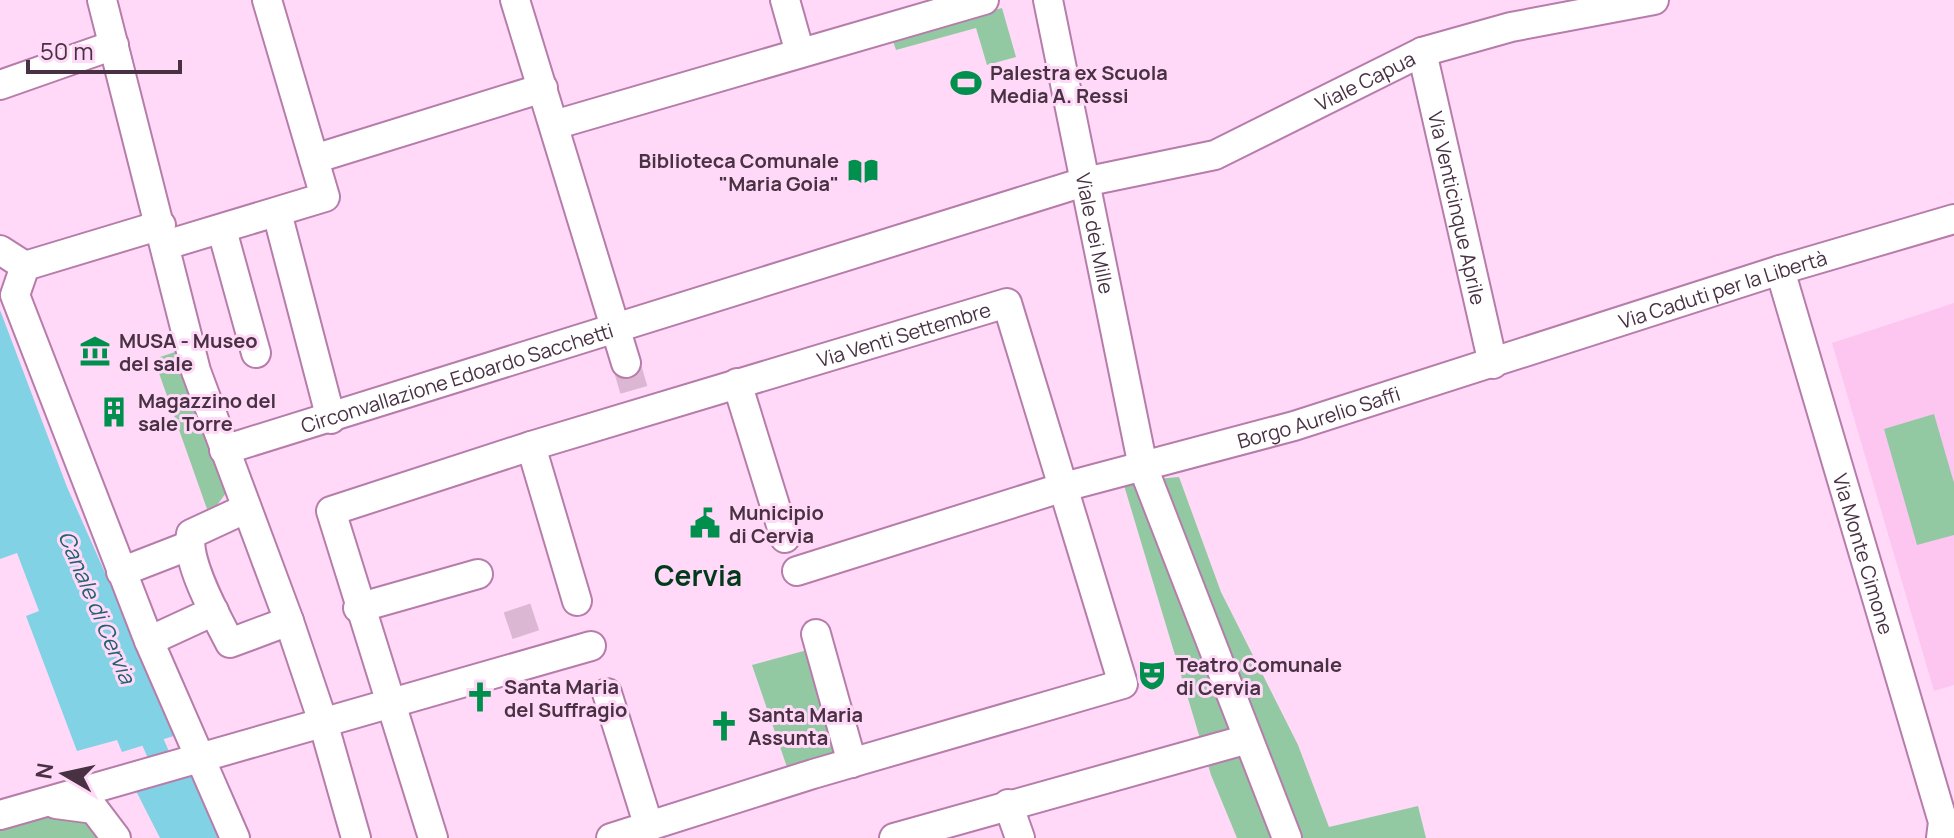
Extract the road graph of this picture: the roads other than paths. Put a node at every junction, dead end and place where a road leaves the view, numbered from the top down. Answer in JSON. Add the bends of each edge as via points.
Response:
{"nodes":[{"id":1,"x":102,"y":0,"type":"edge"},
{"id":2,"x":267,"y":0,"type":"edge"},
{"id":3,"x":515,"y":0,"type":"edge"},
{"id":4,"x":785,"y":0,"type":"edge"},
{"id":5,"x":984,"y":0,"type":"edge"},
{"id":6,"x":1048,"y":0,"type":"edge"},
{"id":7,"x":1654,"y":0,"type":"edge"},
{"id":8,"x":1509,"y":14,"type":"edge"},
{"id":9,"x":114,"y":45,"type":"junction"},
{"id":10,"x":1422,"y":52,"type":"junction"},
{"id":11,"x":800,"y":53,"type":"junction"},
{"id":12,"x":0,"y":85,"type":"edge"},
{"id":13,"x":543,"y":88,"type":"junction"},
{"id":14,"x":554,"y":125,"type":"junction"},
{"id":15,"x":314,"y":159,"type":"junction"},
{"id":16,"x":1084,"y":182,"type":"junction"},
{"id":17,"x":1954,"y":219,"type":"edge"},
{"id":18,"x":280,"y":224,"type":"dead end"},
{"id":19,"x":222,"y":230,"type":"junction"},
{"id":20,"x":164,"y":235,"type":"junction"},
{"id":21,"x":0,"y":250,"type":"edge"},
{"id":22,"x":25,"y":266,"type":"junction"},
{"id":23,"x":1780,"y":270,"type":"junction"},
{"id":24,"x":616,"y":329,"type":"junction"},
{"id":25,"x":256,"y":353,"type":"dead end"},
{"id":26,"x":626,"y":363,"type":"tunnel mouth"},
{"id":27,"x":1493,"y":364,"type":"junction"},
{"id":28,"x":737,"y":383,"type":"junction"},
{"id":29,"x":331,"y":419,"type":"junction"},
{"id":30,"x":531,"y":446,"type":"junction"},
{"id":31,"x":224,"y":450,"type":"junction"},
{"id":32,"x":1143,"y":467,"type":"junction"},
{"id":33,"x":1064,"y":487,"type":"junction"},
{"id":34,"x":245,"y":509,"type":"junction"},
{"id":35,"x":785,"y":538,"type":"dead end"},
{"id":36,"x":188,"y":546,"type":"junction"},
{"id":37,"x":797,"y":571,"type":"dead end"},
{"id":38,"x":121,"y":572,"type":"junction"},
{"id":39,"x":478,"y":574,"type":"dead end"},
{"id":40,"x":577,"y":601,"type":"dead end"},
{"id":41,"x":358,"y":608,"type":"junction"},
{"id":42,"x":214,"y":611,"type":"junction"},
{"id":43,"x":289,"y":621,"type":"junction"},
{"id":44,"x":816,"y":634,"type":"dead end"},
{"id":45,"x":149,"y":641,"type":"junction"},
{"id":46,"x":591,"y":646,"type":"dead end"},
{"id":47,"x":607,"y":693,"type":"dead end"},
{"id":48,"x":389,"y":703,"type":"junction"},
{"id":49,"x":323,"y":722,"type":"junction"},
{"id":50,"x":1248,"y":739,"type":"junction"},
{"id":51,"x":201,"y":756,"type":"junction"},
{"id":52,"x":852,"y":763,"type":"junction"},
{"id":53,"x":40,"y":803,"type":"junction"},
{"id":54,"x":1008,"y":804,"type":"junction"},
{"id":55,"x":0,"y":815,"type":"edge"},
{"id":56,"x":649,"y":827,"type":"junction"},
{"id":57,"x":116,"y":838,"type":"edge"},
{"id":58,"x":235,"y":838,"type":"edge"},
{"id":59,"x":356,"y":838,"type":"edge"},
{"id":60,"x":433,"y":838,"type":"edge"},
{"id":61,"x":611,"y":838,"type":"edge"},
{"id":62,"x":894,"y":838,"type":"edge"},
{"id":63,"x":1020,"y":838,"type":"edge"},
{"id":64,"x":1287,"y":838,"type":"edge"},
{"id":65,"x":1941,"y":838,"type":"edge"}],
"edges":[{"from":1,"to":9,"type":"street"},
{"from":2,"to":15,"type":"street"},
{"from":3,"to":13,"type":"street"},
{"from":4,"to":11,"type":"street"},
{"from":5,"to":11,"type":"street"},
{"from":6,"to":16,"type":"street","name":"Viale dei Mille"},
{"from":7,"to":8,"type":"street","name":"Viale Capua"},
{"from":8,"to":10,"type":"street","name":"Viale Capua"},
{"from":9,"to":12,"type":"street"},
{"from":9,"to":20,"type":"street"},
{"from":10,"to":16,"type":"street","name":"Viale Capua","via":[[1215,155]]},
{"from":10,"to":27,"type":"street","name":"Via Venticinque Aprile"},
{"from":11,"to":14,"type":"street"},
{"from":13,"to":14,"type":"street"},
{"from":13,"to":15,"type":"street"},
{"from":14,"to":24,"type":"street"},
{"from":15,"to":19,"type":"street","via":[[325,197]]},
{"from":16,"to":24,"type":"street","name":"Circonvallazione Edoardo Sacchetti"},
{"from":16,"to":32,"type":"street","name":"Viale dei Mille"},
{"from":17,"to":23,"type":"street","name":"Via Caduti per la Libertà"},
{"from":18,"to":29,"type":"street"},
{"from":19,"to":20,"type":"street"},
{"from":19,"to":25,"type":"street"},
{"from":20,"to":22,"type":"street"},
{"from":20,"to":31,"type":"street","via":[[196,371]]},
{"from":21,"to":22,"type":"street"},
{"from":22,"to":38,"type":"street","via":[[15,295]]},
{"from":23,"to":27,"type":"street","name":"Via Caduti per la Libertà"},
{"from":23,"to":65,"type":"street","name":"Via Monte Cimone","via":[[1943,822]]},
{"from":24,"to":26,"type":"street"},
{"from":24,"to":29,"type":"street","name":"Circonvallazione Edoardo Sacchetti"},
{"from":27,"to":32,"type":"street","name":"Borgo Aurelio Saffi"},
{"from":28,"to":30,"type":"street","name":"Via Venti Settembre"},
{"from":28,"to":33,"type":"street","name":"Via Venti Settembre","via":[[1007,303]]},
{"from":28,"to":35,"type":"street"},
{"from":29,"to":31,"type":"street","name":"Circonvallazione Edoardo Sacchetti"},
{"from":30,"to":40,"type":"street"},
{"from":30,"to":41,"type":"street","name":"Via Venti Settembre","via":[[331,511]]},
{"from":31,"to":34,"type":"street"},
{"from":32,"to":33,"type":"street","name":"Borgo Aurelio Saffi"},
{"from":32,"to":50,"type":"street","name":"Viale dei Mille"},
{"from":33,"to":37,"type":"street","name":"Borgo Aurelio Saffi"},
{"from":33,"to":52,"type":"street","name":"Via Venti Settembre","via":[[1123,684]]},
{"from":34,"to":36,"type":"street","via":[[191,534]]},
{"from":34,"to":43,"type":"street"},
{"from":36,"to":38,"type":"street"},
{"from":36,"to":42,"type":"street"},
{"from":38,"to":45,"type":"street"},
{"from":39,"to":41,"type":"street"},
{"from":41,"to":48,"type":"street","name":"Via Venti Settembre"},
{"from":42,"to":43,"type":"street","via":[[230,643]]},
{"from":42,"to":45,"type":"street"},
{"from":43,"to":49,"type":"street"},
{"from":44,"to":52,"type":"street"},
{"from":45,"to":51,"type":"street"},
{"from":46,"to":48,"type":"street","via":[[533,656]]},
{"from":47,"to":56,"type":"street"},
{"from":48,"to":49,"type":"street"},
{"from":48,"to":60,"type":"street","name":"Via Venti Settembre"},
{"from":49,"to":51,"type":"street"},
{"from":49,"to":59,"type":"street"},
{"from":50,"to":54,"type":"street"},
{"from":50,"to":64,"type":"street","name":"Viale dei Mille"},
{"from":51,"to":53,"type":"street"},
{"from":51,"to":58,"type":"street"},
{"from":52,"to":56,"type":"street","name":"Via Venti Settembre"},
{"from":53,"to":55,"type":"street"},
{"from":53,"to":57,"type":"street","via":[[94,809]]},
{"from":54,"to":62,"type":"street"},
{"from":54,"to":63,"type":"street"},
{"from":56,"to":61,"type":"street","name":"Via Venti Settembre"}]}
